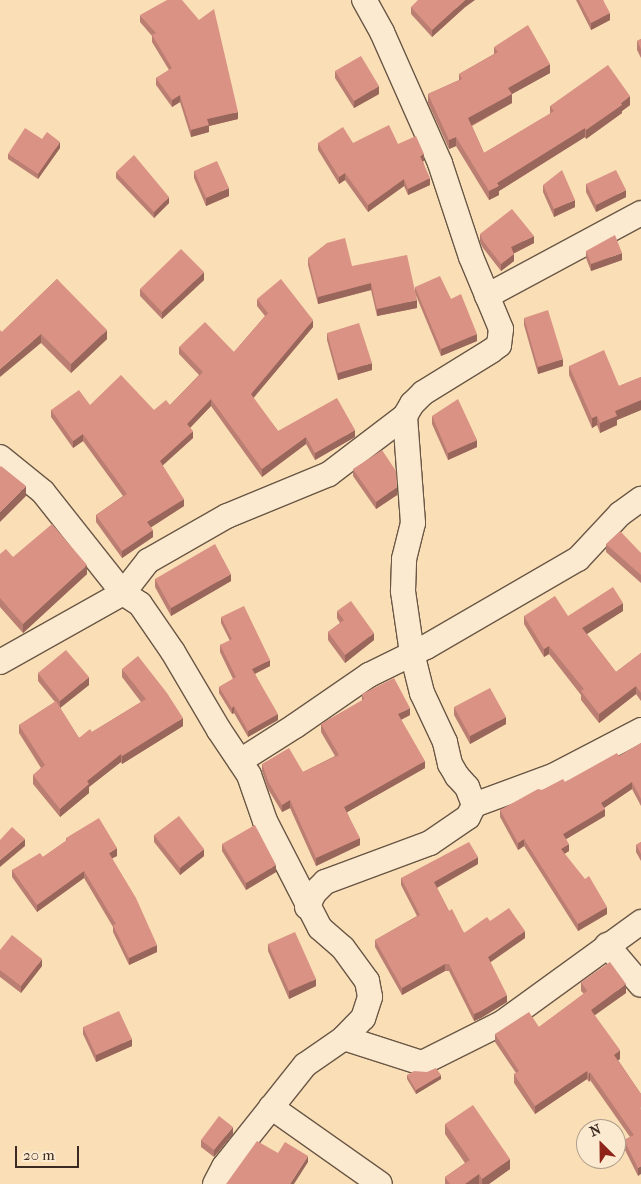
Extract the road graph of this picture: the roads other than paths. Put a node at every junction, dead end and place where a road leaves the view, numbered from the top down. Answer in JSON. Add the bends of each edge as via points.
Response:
{"nodes":[{"id":1,"x":364,"y":0,"type":"edge"},
{"id":2,"x":641,"y":213,"type":"edge"},
{"id":3,"x":487,"y":296,"type":"junction"},
{"id":4,"x":405,"y":416,"type":"junction"},
{"id":5,"x":0,"y":457,"type":"edge"},
{"id":6,"x":641,"y":499,"type":"edge"},
{"id":7,"x":123,"y":593,"type":"junction"},
{"id":8,"x":412,"y":653,"type":"junction"},
{"id":9,"x":2,"y":664,"type":"edge"},
{"id":10,"x":641,"y":730,"type":"edge"},
{"id":11,"x":240,"y":761,"type":"junction"},
{"id":12,"x":474,"y":805,"type":"junction"},
{"id":13,"x":307,"y":907,"type":"junction"},
{"id":14,"x":641,"y":922,"type":"edge"},
{"id":15,"x":607,"y":945,"type":"junction"},
{"id":16,"x":641,"y":985,"type":"edge"},
{"id":17,"x":344,"y":1038,"type":"junction"},
{"id":18,"x":271,"y":1108,"type":"junction"},
{"id":19,"x":215,"y":1184,"type":"edge"},
{"id":20,"x":380,"y":1184,"type":"edge"}],
"edges":[{"from":1,"to":3,"type":"street","via":[[382,32],[440,163]]},
{"from":2,"to":3,"type":"street"},
{"from":3,"to":4,"type":"street","via":[[501,329],[499,345],[423,393]]},
{"from":4,"to":7,"type":"street","via":[[329,474],[227,516],[148,561]]},
{"from":4,"to":8,"type":"street","via":[[413,523],[404,559],[403,591]]},
{"from":5,"to":7,"type":"street","via":[[43,492]]},
{"from":6,"to":8,"type":"street","via":[[620,514],[578,559]]},
{"from":7,"to":9,"type":"street"},
{"from":7,"to":11,"type":"street","via":[[140,604]]},
{"from":8,"to":11,"type":"street","via":[[369,675]]},
{"from":8,"to":12,"type":"street","via":[[422,693],[445,742],[450,764],[467,787]]},
{"from":10,"to":12,"type":"street","via":[[555,775]]},
{"from":11,"to":13,"type":"street"},
{"from":12,"to":13,"type":"street","via":[[468,817],[430,843],[325,882]]},
{"from":13,"to":17,"type":"street","via":[[320,928],[343,948],[367,980],[370,997],[363,1018]]},
{"from":14,"to":15,"type":"street"},
{"from":15,"to":16,"type":"street"},
{"from":15,"to":17,"type":"street","via":[[502,1023],[422,1063]]},
{"from":17,"to":18,"type":"street","via":[[305,1065]]},
{"from":18,"to":19,"type":"street"},
{"from":18,"to":20,"type":"street"}]}
